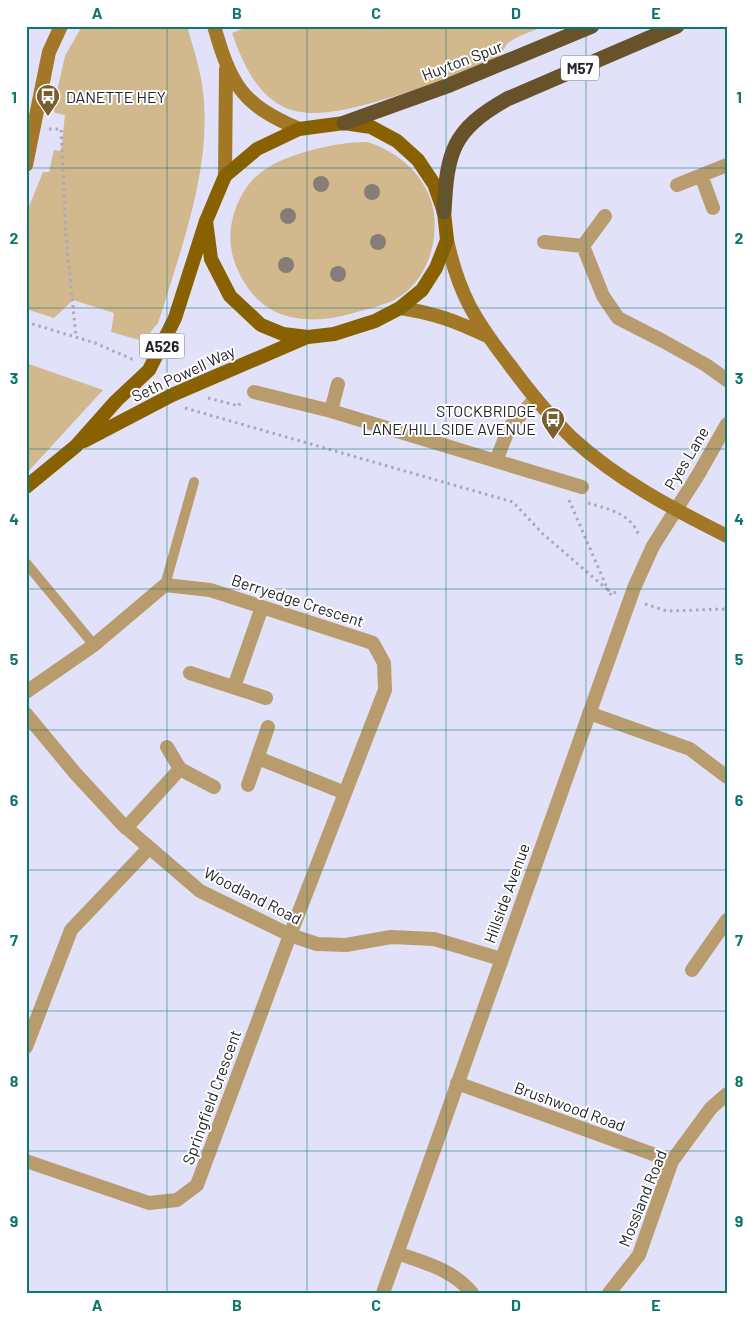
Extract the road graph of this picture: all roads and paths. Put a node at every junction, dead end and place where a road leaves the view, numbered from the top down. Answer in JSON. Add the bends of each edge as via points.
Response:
{"nodes":[{"id":1,"x":61,"y":26,"type":"edge"},
{"id":2,"x":214,"y":26,"type":"edge"},
{"id":3,"x":592,"y":26,"type":"edge"},
{"id":4,"x":677,"y":26,"type":"edge"},
{"id":5,"x":226,"y":68,"type":"junction"},
{"id":6,"x":344,"y":123,"type":"junction"},
{"id":7,"x":33,"y":128,"type":"junction"},
{"id":8,"x":299,"y":129,"type":"junction"},
{"id":9,"x":26,"y":165,"type":"edge"},
{"id":10,"x":727,"y":165,"type":"edge"},
{"id":11,"x":701,"y":175,"type":"junction"},
{"id":12,"x":225,"y":176,"type":"junction"},
{"id":13,"x":677,"y":185,"type":"dead end"},
{"id":14,"x":714,"y":208,"type":"dead end"},
{"id":15,"x":444,"y":212,"type":"junction"},
{"id":16,"x":605,"y":216,"type":"dead end"},
{"id":17,"x":206,"y":221,"type":"junction"},
{"id":18,"x":447,"y":240,"type":"junction"},
{"id":19,"x":544,"y":242,"type":"dead end"},
{"id":20,"x":583,"y":246,"type":"junction"},
{"id":21,"x":400,"y":308,"type":"junction"},
{"id":22,"x":26,"y":322,"type":"edge"},
{"id":23,"x":488,"y":336,"type":"junction"},
{"id":24,"x":76,"y":337,"type":"junction"},
{"id":25,"x":308,"y":337,"type":"junction"},
{"id":26,"x":138,"y":362,"type":"dead end"},
{"id":27,"x":727,"y":380,"type":"edge"},
{"id":28,"x":338,"y":384,"type":"dead end"},
{"id":29,"x":254,"y":392,"type":"joint"},
{"id":30,"x":206,"y":397,"type":"dead end"},
{"id":31,"x":535,"y":399,"type":"junction"},
{"id":32,"x":190,"y":403,"type":"dead end"},
{"id":33,"x":331,"y":411,"type":"junction"},
{"id":34,"x":727,"y":424,"type":"edge"},
{"id":35,"x":76,"y":446,"type":"junction"},
{"id":36,"x":496,"y":461,"type":"junction"},
{"id":37,"x":194,"y":482,"type":"dead end"},
{"id":38,"x":26,"y":487,"type":"edge"},
{"id":39,"x":582,"y":487,"type":"joint"},
{"id":40,"x":675,"y":510,"type":"junction"},
{"id":41,"x":727,"y":536,"type":"edge"},
{"id":42,"x":652,"y":546,"type":"junction"},
{"id":43,"x":26,"y":563,"type":"edge"},
{"id":44,"x":165,"y":585,"type":"junction"},
{"id":45,"x":262,"y":607,"type":"junction"},
{"id":46,"x":624,"y":616,"type":"junction"},
{"id":47,"x":94,"y":646,"type":"junction"},
{"id":48,"x":190,"y":674,"type":"dead end"},
{"id":49,"x":234,"y":687,"type":"junction"},
{"id":50,"x":26,"y":692,"type":"edge"},
{"id":51,"x":266,"y":698,"type":"dead end"},
{"id":52,"x":589,"y":713,"type":"junction"},
{"id":53,"x":26,"y":714,"type":"edge"},
{"id":54,"x":268,"y":727,"type":"dead end"},
{"id":55,"x":167,"y":747,"type":"dead end"},
{"id":56,"x":258,"y":758,"type":"junction"},
{"id":57,"x":180,"y":769,"type":"junction"},
{"id":58,"x":727,"y":777,"type":"edge"},
{"id":59,"x":248,"y":786,"type":"dead end"},
{"id":60,"x":214,"y":787,"type":"dead end"},
{"id":61,"x":345,"y":793,"type":"junction"},
{"id":62,"x":126,"y":828,"type":"junction"},
{"id":63,"x":149,"y":848,"type":"junction"},
{"id":64,"x":724,"y":929,"type":"edge"},
{"id":65,"x":290,"y":935,"type":"junction"},
{"id":66,"x":501,"y":959,"type":"junction"},
{"id":67,"x":692,"y":970,"type":"dead end"},
{"id":68,"x":26,"y":1047,"type":"edge"},
{"id":69,"x":456,"y":1083,"type":"junction"},
{"id":70,"x":727,"y":1094,"type":"edge"},
{"id":71,"x":26,"y":1161,"type":"edge"},
{"id":72,"x":672,"y":1161,"type":"junction"},
{"id":73,"x":397,"y":1254,"type":"junction"},
{"id":74,"x":383,"y":1293,"type":"edge"},
{"id":75,"x":472,"y":1293,"type":"edge"},
{"id":76,"x":609,"y":1293,"type":"edge"}],
"edges":[{"from":1,"to":7,"type":"main road","via":[[49,52]]},
{"from":2,"to":5,"type":"main road"},
{"from":3,"to":6,"type":"highway","name":"Huyton Spur","number":"M57","via":[[447,86]]},
{"from":4,"to":15,"type":"highway","number":"M57","via":[[507,99],[484,112],[462,133],[451,151]]},
{"from":5,"to":8,"type":"main road","via":[[241,92],[257,107]]},
{"from":5,"to":12,"type":"main road"},
{"from":6,"to":8,"type":"main road","number":"A526"},
{"from":6,"to":15,"type":"main road","number":"A526","via":[[371,127],[397,140],[418,160],[434,184]]},
{"from":7,"to":9,"type":"main road"},
{"from":7,"to":24,"type":"path","via":[[61,129],[66,236]]},
{"from":8,"to":12,"type":"main road","number":"A526","via":[[257,149]]},
{"from":10,"to":11,"type":"street"},
{"from":11,"to":13,"type":"street"},
{"from":11,"to":14,"type":"street"},
{"from":12,"to":17,"type":"main road","number":"A526"},
{"from":15,"to":18,"type":"main road","number":"A526"},
{"from":16,"to":20,"type":"street"},
{"from":17,"to":25,"type":"main road","number":"A526","via":[[211,259],[230,296],[262,325],[283,334]]},
{"from":17,"to":35,"type":"main road","name":"Seth Powell Way","number":"A526","via":[[176,318],[149,370]]},
{"from":18,"to":21,"type":"main road","number":"A526","via":[[436,268],[422,290]]},
{"from":18,"to":23,"type":"main road","via":[[454,274],[464,300]]},
{"from":19,"to":20,"type":"street"},
{"from":20,"to":27,"type":"street","via":[[603,296],[618,318],[663,340]]},
{"from":21,"to":23,"type":"main road","via":[[455,320]]},
{"from":21,"to":25,"type":"main road","number":"A526","via":[[375,322],[334,334]]},
{"from":22,"to":24,"type":"path"},
{"from":23,"to":31,"type":"main road"},
{"from":24,"to":26,"type":"path"},
{"from":25,"to":35,"type":"main road","name":"Seth Powell Way","number":"A526","via":[[172,395]]},
{"from":28,"to":33,"type":"street"},
{"from":29,"to":30,"type":"path","via":[[251,404],[240,402],[239,406]]},
{"from":29,"to":33,"type":"street"},
{"from":31,"to":36,"type":"street","via":[[509,428]]},
{"from":31,"to":40,"type":"main road","via":[[574,439],[630,482]]},
{"from":32,"to":46,"type":"path","via":[[182,406],[513,502],[543,534],[608,590]]},
{"from":33,"to":36,"type":"street"},
{"from":34,"to":40,"type":"street","name":"Pyes Lane"},
{"from":35,"to":38,"type":"main road","name":"Seth Powell Way","number":"A526"},
{"from":36,"to":39,"type":"street"},
{"from":37,"to":44,"type":"lane"},
{"from":39,"to":42,"type":"path","via":[[586,502],[622,514],[636,528],[640,539]]},
{"from":40,"to":41,"type":"main road"},
{"from":40,"to":42,"type":"street","name":"Hillside Avenue"},
{"from":42,"to":46,"type":"street","name":"Hillside Avenue"},
{"from":43,"to":47,"type":"lane"},
{"from":44,"to":45,"type":"street","name":"Berryedge Crescent","via":[[210,590]]},
{"from":44,"to":47,"type":"street"},
{"from":45,"to":49,"type":"street"},
{"from":45,"to":61,"type":"street","name":"Berryedge Crescent","via":[[374,643],[384,663],[386,690]]},
{"from":46,"to":52,"type":"street","name":"Hillside Avenue"},
{"from":47,"to":50,"type":"street"},
{"from":48,"to":49,"type":"street"},
{"from":49,"to":51,"type":"street"},
{"from":52,"to":58,"type":"street","via":[[690,749]]},
{"from":52,"to":66,"type":"street","name":"Hillside Avenue"},
{"from":53,"to":62,"type":"street","name":"Woodland Road","via":[[74,773]]},
{"from":54,"to":56,"type":"street"},
{"from":55,"to":57,"type":"street"},
{"from":56,"to":59,"type":"street"},
{"from":56,"to":61,"type":"street"},
{"from":57,"to":60,"type":"street"},
{"from":57,"to":62,"type":"street"},
{"from":61,"to":65,"type":"street","name":"Berryedge Crescent"},
{"from":62,"to":63,"type":"street","name":"Woodland Road"},
{"from":63,"to":65,"type":"street","name":"Woodland Road","via":[[200,891]]},
{"from":63,"to":68,"type":"street","via":[[71,930]]},
{"from":64,"to":67,"type":"street"},
{"from":65,"to":66,"type":"street","name":"Woodland Road","via":[[317,944],[346,945],[391,937],[434,939]]},
{"from":65,"to":71,"type":"street","name":"Springfield Crescent","via":[[197,1185],[177,1200],[149,1204]]},
{"from":66,"to":69,"type":"street","name":"Hillside Avenue"},
{"from":69,"to":72,"type":"street","name":"Brushwood Road"},
{"from":69,"to":73,"type":"street","name":"Hillside Avenue"},
{"from":70,"to":72,"type":"street","name":"Mossland Road","via":[[710,1108]]},
{"from":72,"to":76,"type":"street","name":"Mossland Road","via":[[639,1255]]},
{"from":73,"to":74,"type":"street","name":"Hillside Avenue"},
{"from":73,"to":75,"type":"street","via":[[444,1269],[462,1280]]}]}
